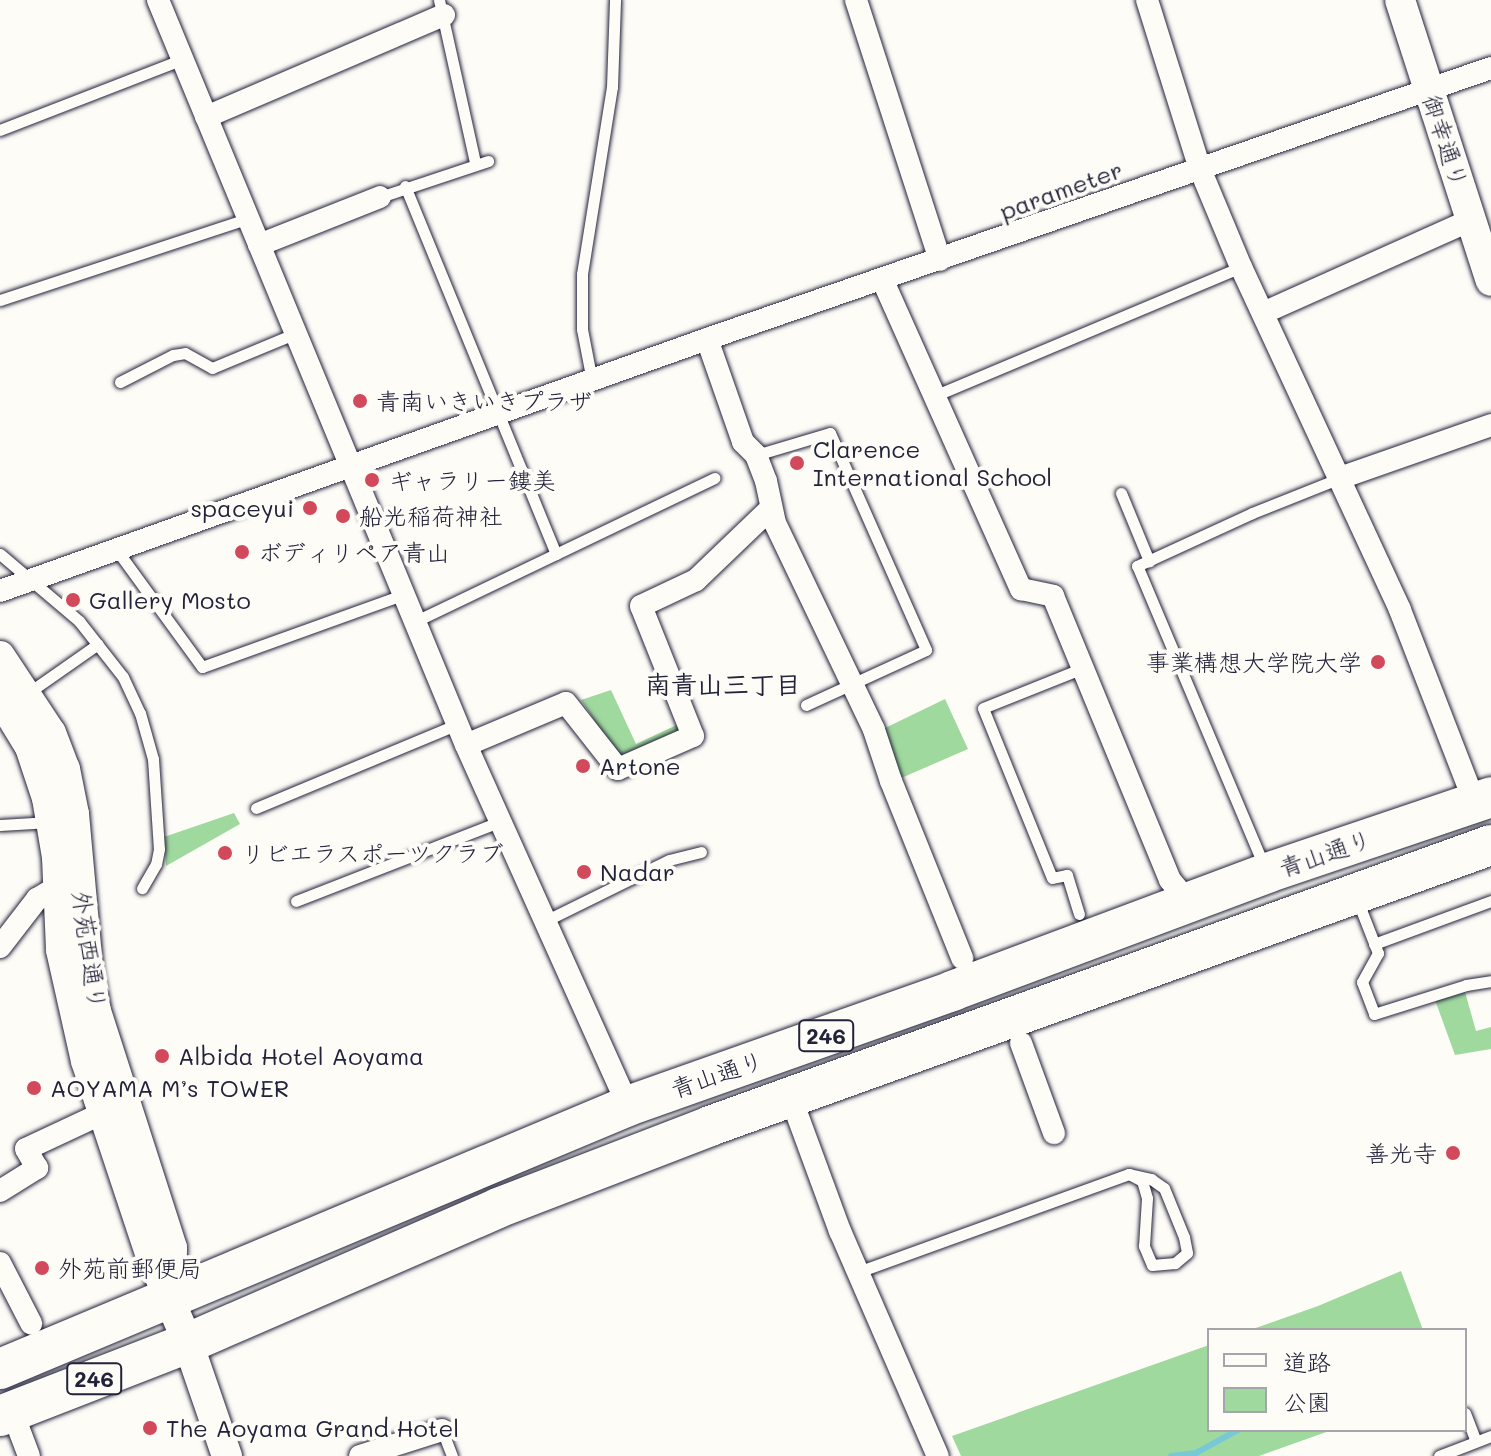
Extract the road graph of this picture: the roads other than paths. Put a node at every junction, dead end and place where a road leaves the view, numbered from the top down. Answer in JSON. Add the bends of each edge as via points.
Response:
{"nodes":[{"id":1,"x":158,"y":0,"type":"edge"},
{"id":2,"x":615,"y":0,"type":"edge"},
{"id":3,"x":856,"y":0,"type":"edge"},
{"id":4,"x":1147,"y":0,"type":"edge"},
{"id":5,"x":1400,"y":0,"type":"edge"},
{"id":6,"x":442,"y":8,"type":"edge"},
{"id":7,"x":183,"y":59,"type":"junction"},
{"id":8,"x":1491,"y":68,"type":"edge"},
{"id":9,"x":1429,"y":87,"type":"junction"},
{"id":10,"x":206,"y":117,"type":"junction"},
{"id":11,"x":0,"y":130,"type":"edge"},
{"id":12,"x":488,"y":161,"type":"dead end"},
{"id":13,"x":475,"y":163,"type":"junction"},
{"id":14,"x":1200,"y":169,"type":"junction"},
{"id":15,"x":405,"y":186,"type":"junction"},
{"id":16,"x":380,"y":197,"type":"joint"},
{"id":17,"x":246,"y":219,"type":"junction"},
{"id":18,"x":1471,"y":220,"type":"junction"},
{"id":19,"x":259,"y":245,"type":"junction"},
{"id":20,"x":940,"y":260,"type":"junction"},
{"id":21,"x":1241,"y":267,"type":"junction"},
{"id":22,"x":883,"y":281,"type":"junction"},
{"id":23,"x":1491,"y":281,"type":"edge"},
{"id":24,"x":0,"y":300,"type":"edge"},
{"id":25,"x":1263,"y":313,"type":"junction"},
{"id":26,"x":294,"y":334,"type":"junction"},
{"id":27,"x":707,"y":339,"type":"junction"},
{"id":28,"x":592,"y":381,"type":"junction"},
{"id":29,"x":120,"y":382,"type":"dead end"},
{"id":30,"x":934,"y":396,"type":"junction"},
{"id":31,"x":498,"y":413,"type":"junction"},
{"id":32,"x":1491,"y":425,"type":"edge"},
{"id":33,"x":756,"y":455,"type":"junction"},
{"id":34,"x":350,"y":467,"type":"junction"},
{"id":35,"x":715,"y":478,"type":"dead end"},
{"id":36,"x":1340,"y":478,"type":"junction"},
{"id":37,"x":1121,"y":493,"type":"dead end"},
{"id":38,"x":770,"y":509,"type":"junction"},
{"id":39,"x":116,"y":549,"type":"junction"},
{"id":40,"x":0,"y":554,"type":"edge"},
{"id":41,"x":556,"y":554,"type":"junction"},
{"id":42,"x":1149,"y":561,"type":"junction"},
{"id":43,"x":27,"y":580,"type":"junction"},
{"id":44,"x":0,"y":591,"type":"edge"},
{"id":45,"x":405,"y":594,"type":"junction"},
{"id":46,"x":416,"y":621,"type":"junction"},
{"id":47,"x":98,"y":644,"type":"junction"},
{"id":48,"x":0,"y":656,"type":"edge"},
{"id":49,"x":1083,"y":668,"type":"junction"},
{"id":50,"x":852,"y":682,"type":"junction"},
{"id":51,"x":14,"y":696,"type":"edge"},
{"id":52,"x":806,"y":705,"type":"dead end"},
{"id":53,"x":458,"y":724,"type":"junction"},
{"id":54,"x":466,"y":745,"type":"junction"},
{"id":55,"x":1483,"y":800,"type":"edge"},
{"id":56,"x":256,"y":808,"type":"dead end"},
{"id":57,"x":51,"y":822,"type":"junction"},
{"id":58,"x":499,"y":822,"type":"junction"},
{"id":59,"x":0,"y":825,"type":"edge"},
{"id":60,"x":1491,"y":845,"type":"edge"},
{"id":61,"x":701,"y":852,"type":"dead end"},
{"id":62,"x":1267,"y":873,"type":"junction"},
{"id":63,"x":57,"y":887,"type":"junction"},
{"id":64,"x":142,"y":888,"type":"dead end"},
{"id":65,"x":1355,"y":894,"type":"junction"},
{"id":66,"x":1199,"y":899,"type":"junction"},
{"id":67,"x":296,"y":901,"type":"dead end"},
{"id":68,"x":1491,"y":901,"type":"edge"},
{"id":69,"x":1079,"y":914,"type":"dead end"},
{"id":70,"x":543,"y":922,"type":"junction"},
{"id":71,"x":1374,"y":944,"type":"junction"},
{"id":72,"x":0,"y":947,"type":"edge"},
{"id":73,"x":962,"y":958,"type":"dead end"},
{"id":74,"x":1491,"y":981,"type":"edge"},
{"id":75,"x":909,"y":1006,"type":"junction"},
{"id":76,"x":1021,"y":1043,"type":"dead end"},
{"id":77,"x":931,"y":1048,"type":"junction"},
{"id":78,"x":791,"y":1098,"type":"junction"},
{"id":79,"x":628,"y":1106,"type":"junction"},
{"id":80,"x":103,"y":1113,"type":"junction"},
{"id":81,"x":1054,"y":1133,"type":"dead end"},
{"id":82,"x":1129,"y":1174,"type":"junction"},
{"id":83,"x":0,"y":1191,"type":"edge"},
{"id":84,"x":0,"y":1263,"type":"edge"},
{"id":85,"x":858,"y":1272,"type":"junction"},
{"id":86,"x":171,"y":1300,"type":"junction"},
{"id":87,"x":31,"y":1323,"type":"dead end"},
{"id":88,"x":188,"y":1343,"type":"junction"},
{"id":89,"x":0,"y":1369,"type":"edge"},
{"id":90,"x":6,"y":1414,"type":"edge"},
{"id":91,"x":1467,"y":1418,"type":"edge"},
{"id":92,"x":442,"y":1430,"type":"joint"},
{"id":93,"x":1491,"y":1436,"type":"edge"},
{"id":94,"x":1476,"y":1441,"type":"junction"},
{"id":95,"x":29,"y":1456,"type":"edge"},
{"id":96,"x":227,"y":1456,"type":"edge"},
{"id":97,"x":360,"y":1456,"type":"edge"},
{"id":98,"x":452,"y":1456,"type":"edge"},
{"id":99,"x":938,"y":1456,"type":"edge"},
{"id":100,"x":1439,"y":1456,"type":"edge"}],
"edges":[{"from":1,"to":7,"type":"street"},
{"from":2,"to":28,"type":"lane","via":[[612,87],[582,274],[582,329]]},
{"from":3,"to":20,"type":"street"},
{"from":4,"to":14,"type":"street"},
{"from":5,"to":9,"type":"main road","name":"御幸通り"},
{"from":6,"to":10,"type":"street"},
{"from":6,"to":13,"type":"lane"},
{"from":7,"to":10,"type":"street"},
{"from":7,"to":11,"type":"lane"},
{"from":8,"to":9,"type":"street","name":"parameter"},
{"from":9,"to":14,"type":"street","name":"parameter"},
{"from":9,"to":18,"type":"main road","name":"御幸通り"},
{"from":10,"to":17,"type":"street"},
{"from":12,"to":13,"type":"lane"},
{"from":13,"to":15,"type":"lane"},
{"from":14,"to":20,"type":"street","name":"parameter"},
{"from":14,"to":21,"type":"street"},
{"from":15,"to":16,"type":"lane"},
{"from":15,"to":31,"type":"lane"},
{"from":16,"to":19,"type":"street"},
{"from":17,"to":19,"type":"street"},
{"from":17,"to":24,"type":"lane"},
{"from":18,"to":23,"type":"main road","name":"御幸通り"},
{"from":18,"to":25,"type":"street"},
{"from":19,"to":26,"type":"street"},
{"from":20,"to":22,"type":"street","name":"parameter"},
{"from":21,"to":25,"type":"street"},
{"from":21,"to":30,"type":"lane"},
{"from":22,"to":27,"type":"street","name":"parameter"},
{"from":22,"to":30,"type":"street"},
{"from":25,"to":36,"type":"street"},
{"from":26,"to":29,"type":"lane","via":[[212,368],[185,353],[173,355]]},
{"from":26,"to":34,"type":"street"},
{"from":27,"to":28,"type":"street","name":"parameter","via":[[645,366]]},
{"from":27,"to":33,"type":"street","via":[[743,442]]},
{"from":28,"to":31,"type":"street","name":"parameter"},
{"from":30,"to":49,"type":"street","via":[[1021,589],[1053,596]]},
{"from":31,"to":34,"type":"street","name":"parameter"},
{"from":31,"to":41,"type":"lane"},
{"from":32,"to":36,"type":"street"},
{"from":33,"to":38,"type":"street"},
{"from":33,"to":50,"type":"lane","via":[[830,433],[926,650]]},
{"from":34,"to":39,"type":"street","name":"parameter"},
{"from":34,"to":45,"type":"street"},
{"from":35,"to":41,"type":"lane"},
{"from":36,"to":42,"type":"lane"},
{"from":36,"to":55,"type":"street"},
{"from":37,"to":42,"type":"lane"},
{"from":38,"to":50,"type":"street"},
{"from":38,"to":54,"type":"street","via":[[696,580],[641,606],[693,736],[618,769],[566,703]]},
{"from":39,"to":43,"type":"street","name":"parameter"},
{"from":39,"to":45,"type":"lane","via":[[202,667]]},
{"from":40,"to":43,"type":"lane"},
{"from":41,"to":46,"type":"lane"},
{"from":42,"to":62,"type":"lane","via":[[1137,566]]},
{"from":43,"to":44,"type":"street","name":"parameter"},
{"from":43,"to":47,"type":"lane","via":[[79,621]]},
{"from":45,"to":46,"type":"street"},
{"from":46,"to":53,"type":"street"},
{"from":47,"to":51,"type":"lane"},
{"from":47,"to":64,"type":"lane","via":[[123,677],[153,759],[159,849]]},
{"from":48,"to":51,"type":"main road","name":"外苑西通り"},
{"from":49,"to":66,"type":"street","via":[[1170,880],[1180,892]]},
{"from":49,"to":69,"type":"lane","via":[[983,708],[1052,878],[1067,875]]},
{"from":50,"to":52,"type":"lane"},
{"from":50,"to":73,"type":"street"},
{"from":51,"to":57,"type":"main road","name":"外苑西通り"},
{"from":51,"to":86,"type":"main road","name":"外苑西通り","via":[[51,733],[65,769],[96,1011],[172,1248]]},
{"from":53,"to":54,"type":"street"},
{"from":53,"to":56,"type":"lane"},
{"from":54,"to":58,"type":"street"},
{"from":55,"to":62,"type":"highway","name":"青山通り","number":"246"},
{"from":57,"to":59,"type":"lane"},
{"from":57,"to":63,"type":"main road","name":"外苑西通り"},
{"from":58,"to":67,"type":"lane"},
{"from":58,"to":70,"type":"street"},
{"from":60,"to":65,"type":"highway","name":"青山通り","number":"246"},
{"from":61,"to":70,"type":"lane","via":[[669,860]]},
{"from":62,"to":66,"type":"highway","name":"青山通り","number":"246"},
{"from":63,"to":72,"type":"street","via":[[37,899]]},
{"from":63,"to":80,"type":"main road","name":"外苑西通り","via":[[66,980]]},
{"from":65,"to":71,"type":"lane"},
{"from":65,"to":77,"type":"highway","name":"青山通り","number":"246"},
{"from":66,"to":75,"type":"highway","name":"青山通り","number":"246"},
{"from":68,"to":71,"type":"lane"},
{"from":70,"to":79,"type":"street"},
{"from":71,"to":74,"type":"lane","via":[[1378,953],[1362,982],[1374,1014]]},
{"from":75,"to":77,"type":"highway","via":[[933,1018],[937,1032]]},
{"from":75,"to":79,"type":"highway","name":"青山通り","number":"246"},
{"from":76,"to":81,"type":"street"},
{"from":77,"to":78,"type":"highway","name":"青山通り","number":"246"},
{"from":78,"to":85,"type":"street"},
{"from":78,"to":88,"type":"highway","name":"青山通り","number":"246","via":[[498,1208]]},
{"from":79,"to":86,"type":"highway","name":"青山通り","number":"246"},
{"from":80,"to":83,"type":"street","via":[[26,1149],[37,1168]]},
{"from":80,"to":86,"type":"main road","name":"外苑西通り"},
{"from":82,"to":82,"type":"lane","via":[[1164,1188],[1187,1253],[1175,1263],[1152,1265],[1144,1246],[1147,1198],[1142,1181]]},
{"from":82,"to":85,"type":"lane"},
{"from":84,"to":87,"type":"street"},
{"from":85,"to":99,"type":"street"},
{"from":86,"to":88,"type":"main road","name":"外苑西通り"},
{"from":86,"to":89,"type":"highway","name":"青山通り","number":"246"},
{"from":88,"to":90,"type":"highway","name":"青山通り","number":"246"},
{"from":88,"to":96,"type":"main road","name":"外苑西通り"},
{"from":90,"to":95,"type":"street"},
{"from":91,"to":94,"type":"lane"},
{"from":92,"to":97,"type":"street"},
{"from":92,"to":98,"type":"lane"},
{"from":93,"to":94,"type":"lane"},
{"from":94,"to":100,"type":"lane"}]}
